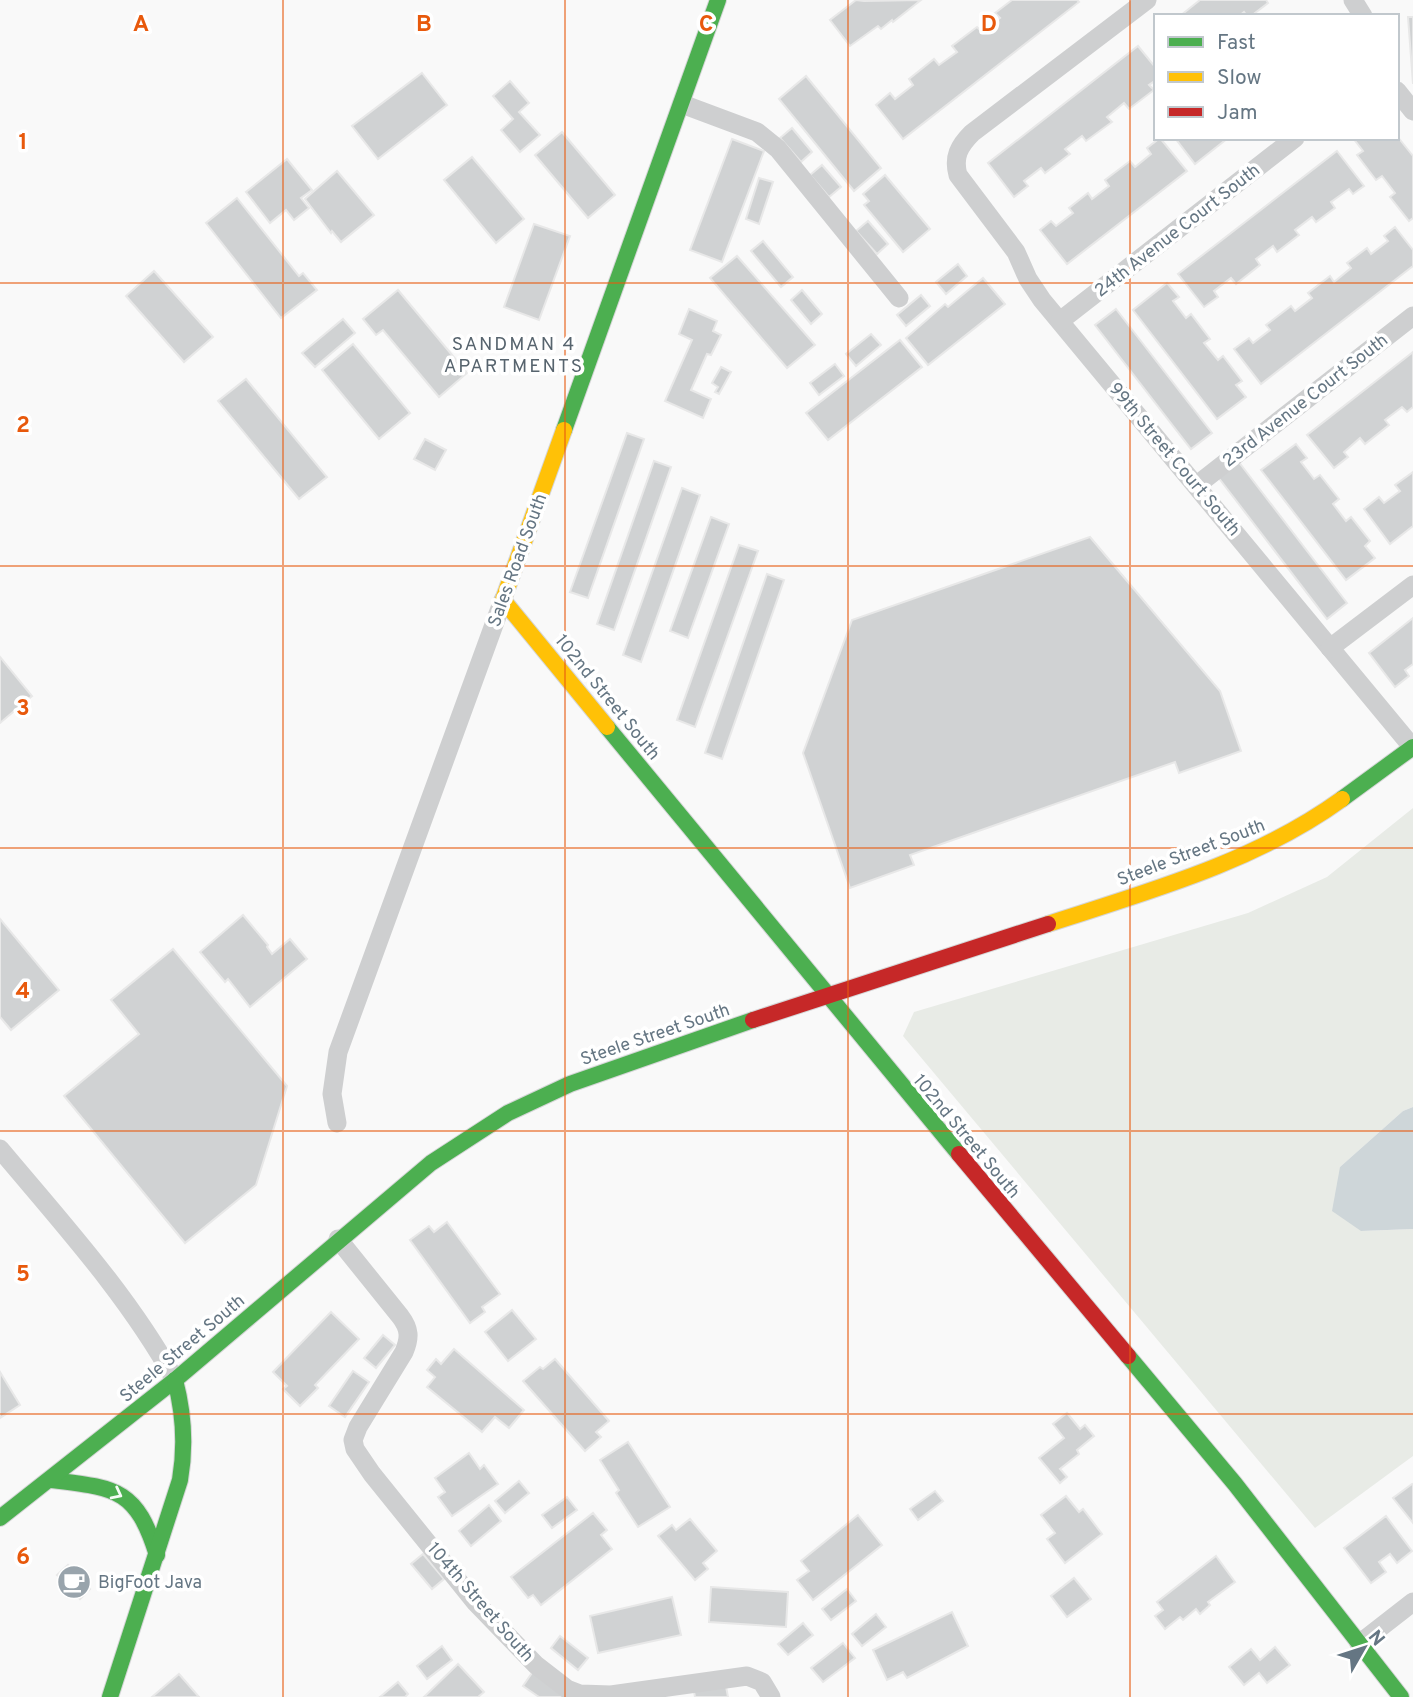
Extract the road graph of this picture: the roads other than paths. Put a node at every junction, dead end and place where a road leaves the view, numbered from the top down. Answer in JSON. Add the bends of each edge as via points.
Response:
{"nodes":[{"id":1,"x":718,"y":0,"type":"edge"},
{"id":2,"x":1147,"y":0,"type":"edge"},
{"id":3,"x":1399,"y":94,"type":"edge"},
{"id":4,"x":682,"y":103,"type":"junction"},
{"id":5,"x":1413,"y":111,"type":"edge"},
{"id":6,"x":1292,"y":140,"type":"edge"},
{"id":7,"x":899,"y":298,"type":"dead end"},
{"id":8,"x":1413,"y":316,"type":"edge"},
{"id":9,"x":1060,"y":321,"type":"junction"},
{"id":10,"x":1197,"y":485,"type":"junction"},
{"id":11,"x":1413,"y":585,"type":"edge"},
{"id":12,"x":503,"y":600,"type":"junction"},
{"id":13,"x":1329,"y":648,"type":"junction"},
{"id":14,"x":1413,"y":747,"type":"edge"},
{"id":15,"x":826,"y":996,"type":"junction"},
{"id":16,"x":337,"y":1123,"type":"dead end"},
{"id":17,"x":0,"y":1149,"type":"edge"},
{"id":18,"x":338,"y":1239,"type":"junction"},
{"id":19,"x":175,"y":1380,"type":"junction"},
{"id":20,"x":51,"y":1480,"type":"junction"},
{"id":21,"x":0,"y":1518,"type":"edge"},
{"id":22,"x":157,"y":1555,"type":"junction"},
{"id":23,"x":1413,"y":1602,"type":"edge"},
{"id":24,"x":1359,"y":1644,"type":"junction"},
{"id":25,"x":110,"y":1697,"type":"edge"},
{"id":26,"x":771,"y":1697,"type":"edge"},
{"id":27,"x":1401,"y":1697,"type":"edge"}],
"edges":[{"from":1,"to":4,"type":"street","name":"Sales Road South"},
{"from":2,"to":9,"type":"street","name":"99th Street Court South","via":[[972,133],[959,148],[958,175]]},
{"from":3,"to":5,"type":"street"},
{"from":4,"to":7,"type":"street","via":[[757,132],[778,149]]},
{"from":4,"to":12,"type":"street","name":"Sales Road South"},
{"from":6,"to":9,"type":"street","name":"24th Avenue Court South"},
{"from":8,"to":10,"type":"street","name":"23rd Avenue Court South"},
{"from":9,"to":10,"type":"street","name":"99th Street Court South"},
{"from":10,"to":13,"type":"street","name":"99th Street Court South"},
{"from":11,"to":13,"type":"street"},
{"from":12,"to":15,"type":"street","name":"102nd Street South"},
{"from":12,"to":16,"type":"street","name":"Sales Road South","via":[[338,1052],[332,1094]]},
{"from":13,"to":14,"type":"street","name":"99th Street Court South"},
{"from":14,"to":15,"type":"street","name":"Steele Street South","via":[[1308,823],[1240,857],[1153,890]]},
{"from":15,"to":18,"type":"street","name":"Steele Street South","via":[[608,1070],[527,1103],[431,1163]]},
{"from":15,"to":24,"type":"street","name":"102nd Street South","via":[[1236,1485]]},
{"from":17,"to":19,"type":"street","via":[[130,1306]]},
{"from":18,"to":19,"type":"street","name":"Steele Street South"},
{"from":18,"to":26,"type":"street","name":"104th Street South","via":[[408,1330],[407,1344],[358,1427],[355,1449],[476,1603],[536,1665],[580,1694],[611,1695],[747,1675],[762,1682]]},
{"from":19,"to":20,"type":"street","name":"Steele Street South"},
{"from":19,"to":22,"type":"street","via":[[184,1410],[183,1465]]},
{"from":20,"to":21,"type":"street","name":"Steele Street South"},
{"from":20,"to":22,"type":"street","one_way":true,"via":[[102,1486],[133,1502],[149,1527]]},
{"from":22,"to":25,"type":"street"},
{"from":23,"to":24,"type":"street"},
{"from":24,"to":27,"type":"street","name":"102nd Street South"}]}
